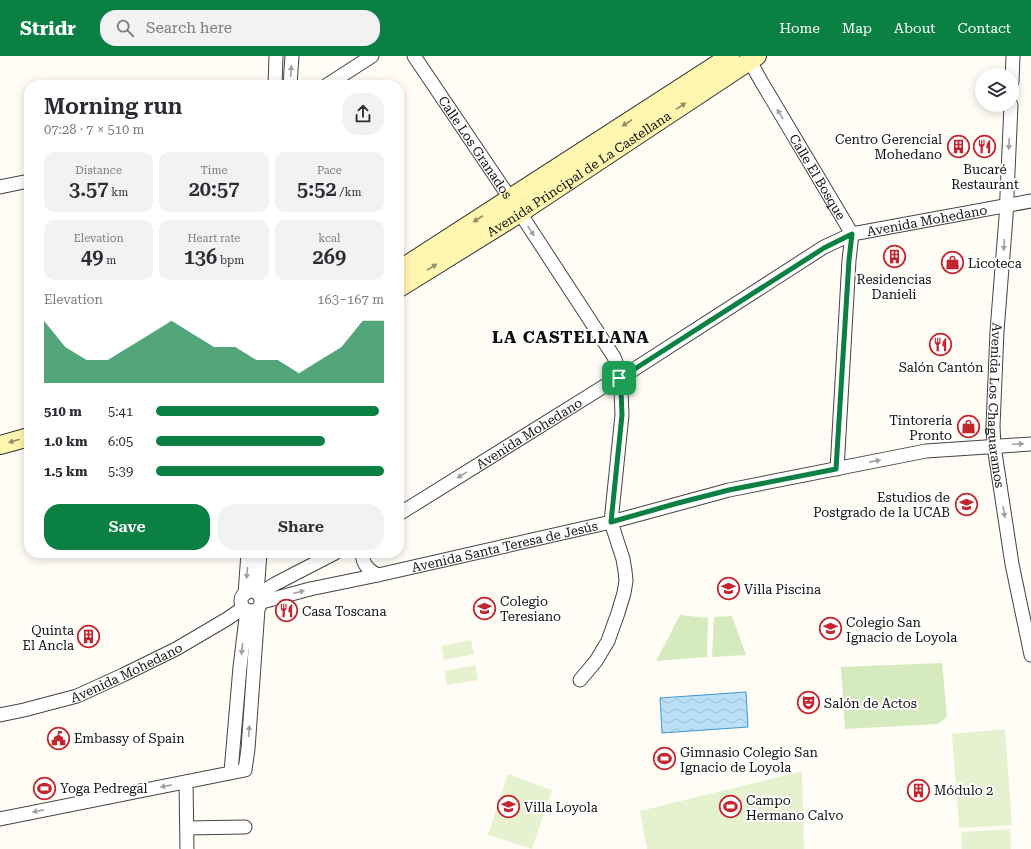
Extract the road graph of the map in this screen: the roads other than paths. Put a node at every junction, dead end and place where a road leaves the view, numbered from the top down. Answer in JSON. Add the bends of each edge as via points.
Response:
{"nodes":[{"id":1,"x":276,"y":56,"type":"edge"},
{"id":2,"x":292,"y":56,"type":"edge"},
{"id":3,"x":372,"y":56,"type":"edge"},
{"id":4,"x":414,"y":56,"type":"edge"},
{"id":5,"x":730,"y":56,"type":"edge"},
{"id":6,"x":1013,"y":56,"type":"edge"},
{"id":7,"x":751,"y":58,"type":"edge"},
{"id":8,"x":1013,"y":68,"type":"edge"},
{"id":9,"x":274,"y":80,"type":"edge"},
{"id":10,"x":290,"y":80,"type":"edge"},
{"id":11,"x":335,"y":80,"type":"edge"},
{"id":12,"x":1011,"y":112,"type":"edge"},
{"id":13,"x":24,"y":182,"type":"edge"},
{"id":14,"x":0,"y":187,"type":"edge"},
{"id":15,"x":1031,"y":201,"type":"edge"},
{"id":16,"x":515,"y":205,"type":"junction"},
{"id":17,"x":1006,"y":206,"type":"junction"},
{"id":18,"x":852,"y":234,"type":"junction"},
{"id":19,"x":404,"y":267,"type":"edge"},
{"id":20,"x":404,"y":284,"type":"edge"},
{"id":21,"x":619,"y":378,"type":"junction"},
{"id":22,"x":24,"y":438,"type":"edge"},
{"id":23,"x":1031,"y":444,"type":"edge"},
{"id":24,"x":0,"y":445,"type":"edge"},
{"id":25,"x":994,"y":446,"type":"junction"},
{"id":26,"x":24,"y":451,"type":"edge"},
{"id":27,"x":0,"y":458,"type":"edge"},
{"id":28,"x":836,"y":469,"type":"junction"},
{"id":29,"x":404,"y":511,"type":"edge"},
{"id":30,"x":611,"y":522,"type":"junction"},
{"id":31,"x":249,"y":558,"type":"edge"},
{"id":32,"x":259,"y":558,"type":"edge"},
{"id":33,"x":325,"y":558,"type":"edge"},
{"id":34,"x":363,"y":558,"type":"edge"},
{"id":35,"x":378,"y":575,"type":"junction"},
{"id":36,"x":253,"y":601,"type":"junction"},
{"id":37,"x":1031,"y":655,"type":"edge"},
{"id":38,"x":580,"y":680,"type":"dead end"},
{"id":39,"x":0,"y":715,"type":"edge"},
{"id":40,"x":232,"y":772,"type":"junction"},
{"id":41,"x":186,"y":782,"type":"junction"},
{"id":42,"x":0,"y":819,"type":"edge"},
{"id":43,"x":245,"y":827,"type":"dead end"},
{"id":44,"x":187,"y":828,"type":"junction"},
{"id":45,"x":187,"y":849,"type":"edge"}],
"edges":[{"from":1,"to":9,"type":"street"},
{"from":10,"to":2,"type":"street","one_way":true},
{"from":3,"to":11,"type":"street"},
{"from":4,"to":16,"type":"street","name":"Calle Los Granados"},
{"from":5,"to":16,"type":"street","name":"Avenida Principal de La Castellana","one_way":true},
{"from":6,"to":8,"type":"street"},
{"from":16,"to":7,"type":"street","name":"Avenida Principal de La Castellana","one_way":true},
{"from":18,"to":7,"type":"street","name":"Calle El Bosque","one_way":true,"via":[[765,88]]},
{"from":12,"to":17,"type":"street","name":"Avenida Los Chaguaramos","one_way":true},
{"from":13,"to":14,"type":"street"},
{"from":15,"to":17,"type":"street","name":"Avenida Mohedano"},
{"from":16,"to":19,"type":"street","name":"Avenida Principal de La Castellana","one_way":true},
{"from":20,"to":16,"type":"street","name":"Avenida Principal de La Castellana","one_way":true},
{"from":16,"to":21,"type":"street","name":"Calle Los Granados","one_way":true,"via":[[614,357]]},
{"from":17,"to":18,"type":"street","name":"Avenida Mohedano"},
{"from":17,"to":25,"type":"street","name":"Avenida Los Chaguaramos","one_way":true,"via":[[997,331]]},
{"from":18,"to":21,"type":"street","name":"Avenida Mohedano","via":[[824,248]]},
{"from":18,"to":28,"type":"street","name":"Calle El Bosque"},
{"from":21,"to":29,"type":"street","name":"Avenida Mohedano","one_way":true},
{"from":21,"to":30,"type":"street","name":"Calle Los Granados","via":[[622,415]]},
{"from":22,"to":24,"type":"street","one_way":true},
{"from":25,"to":23,"type":"street","name":"Avenida Santa Teresa de Jesús","one_way":true},
{"from":28,"to":25,"type":"street","name":"Avenida Santa Teresa de Jesús","one_way":true,"via":[[926,451]]},
{"from":25,"to":37,"type":"street","name":"Avenida Los Chaguaramos","one_way":true,"via":[[1012,564]]},
{"from":26,"to":27,"type":"street"},
{"from":28,"to":30,"type":"street","name":"Avenida Santa Teresa de Jesús","via":[[729,490]]},
{"from":30,"to":35,"type":"street","name":"Avenida Santa Teresa de Jesús"},
{"from":30,"to":38,"type":"street","name":"Calle Los Granados","via":[[623,559],[626,581],[608,641]]},
{"from":31,"to":36,"type":"street","one_way":true},
{"from":32,"to":36,"type":"street"},
{"from":33,"to":36,"type":"street","name":"Avenida Mohedano","via":[[275,584]]},
{"from":34,"to":35,"type":"street","via":[[369,570]]},
{"from":36,"to":35,"type":"street","name":"Avenida Santa Teresa de Jesús","one_way":true},
{"from":36,"to":39,"type":"street","name":"Avenida Mohedano","via":[[176,649],[77,696]]},
{"from":36,"to":40,"type":"street","one_way":true,"via":[[240,667]]},
{"from":40,"to":36,"type":"street","one_way":true,"via":[[245,770],[248,749]]},
{"from":40,"to":41,"type":"street"},
{"from":41,"to":42,"type":"street","one_way":true},
{"from":41,"to":44,"type":"street"},
{"from":43,"to":44,"type":"street"},
{"from":44,"to":45,"type":"street"}]}
